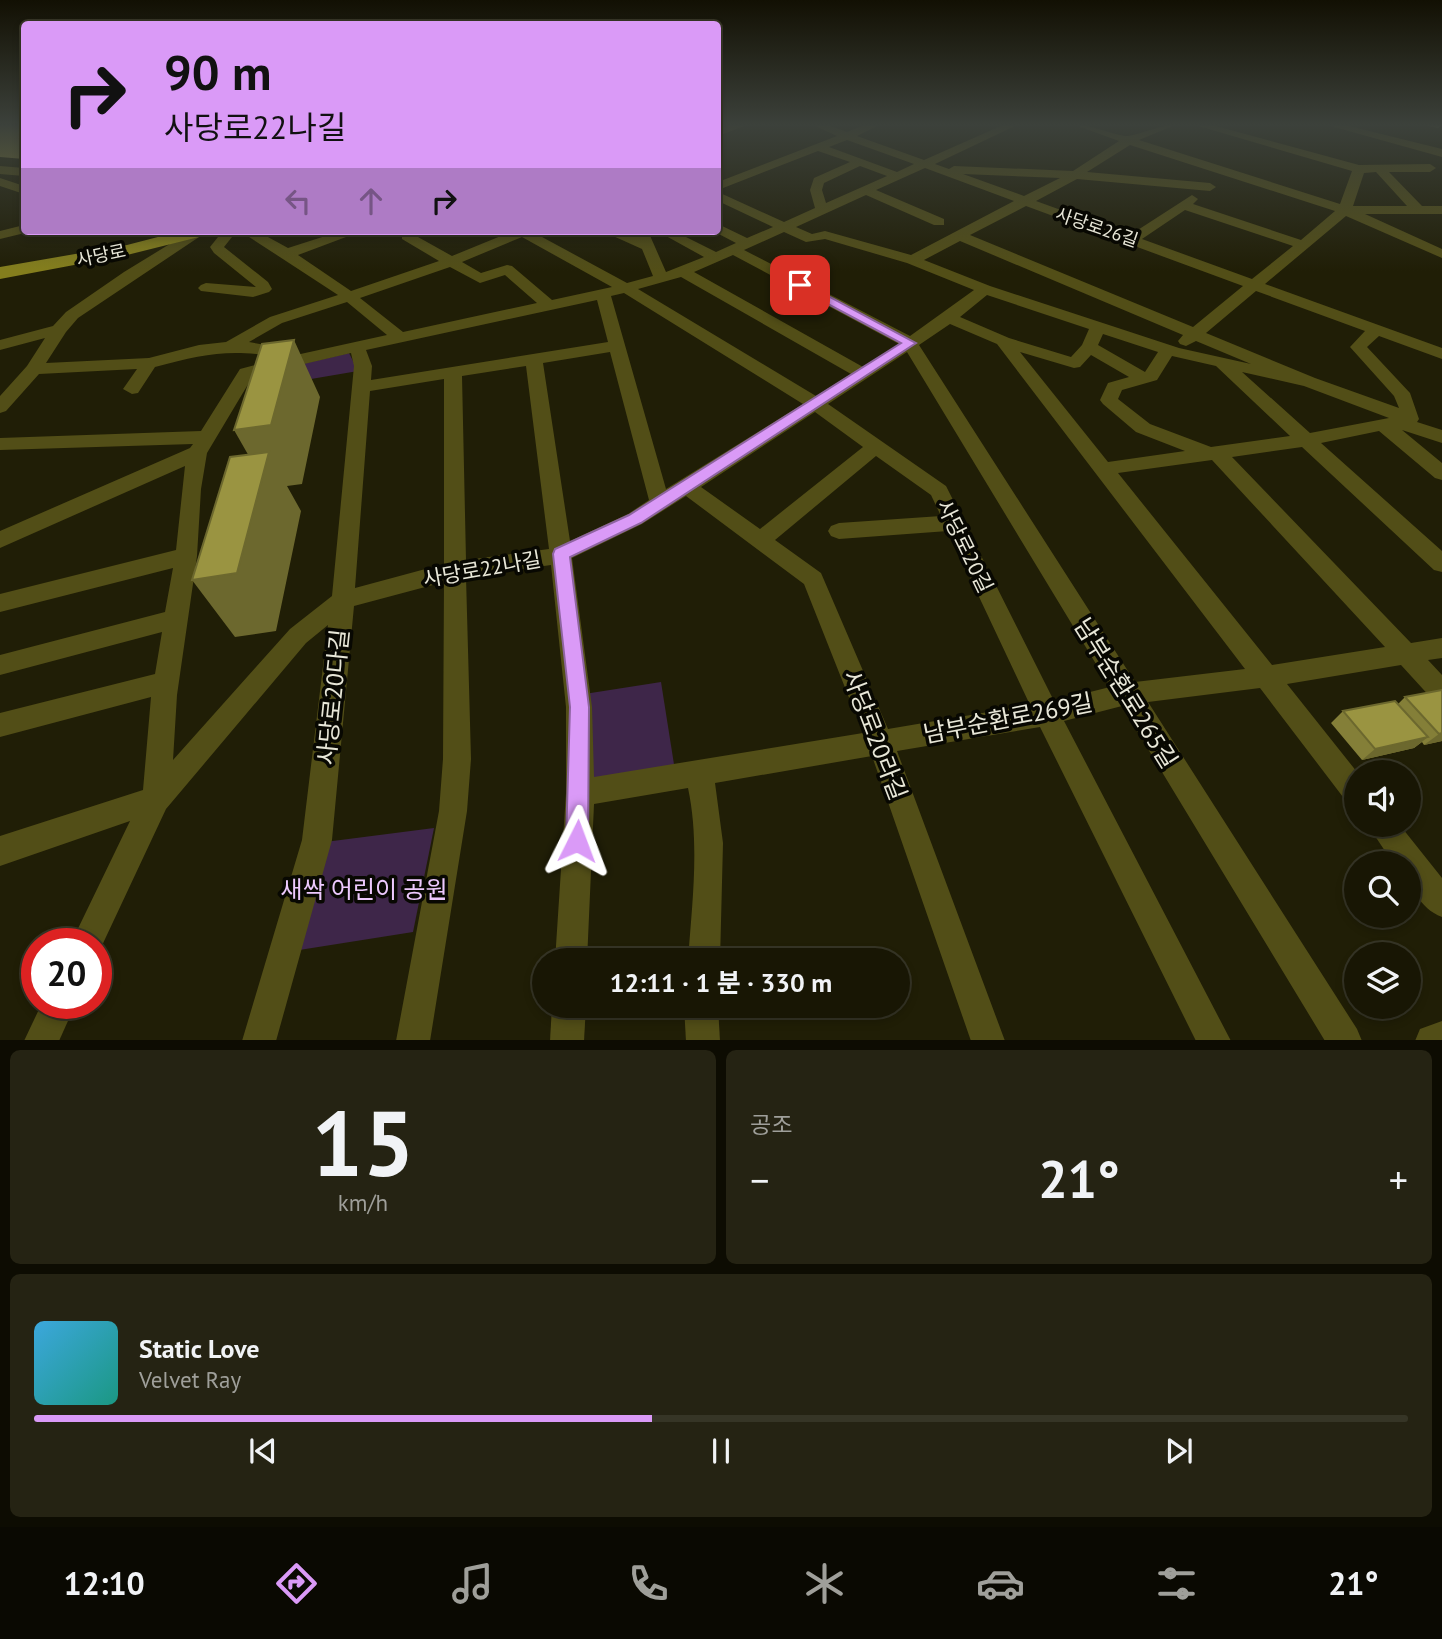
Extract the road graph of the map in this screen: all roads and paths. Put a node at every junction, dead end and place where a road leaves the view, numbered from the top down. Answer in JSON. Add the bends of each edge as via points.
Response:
{"nodes":[{"id":1,"x":751,"y":174,"type":"edge"},
{"id":2,"x":835,"y":174,"type":"edge"},
{"id":3,"x":891,"y":174,"type":"edge"},
{"id":4,"x":907,"y":174,"type":"edge"},
{"id":5,"x":948,"y":174,"type":"edge"},
{"id":6,"x":1048,"y":174,"type":"edge"},
{"id":7,"x":1229,"y":174,"type":"edge"},
{"id":8,"x":1236,"y":174,"type":"edge"},
{"id":9,"x":1357,"y":174,"type":"edge"},
{"id":10,"x":1383,"y":174,"type":"edge"},
{"id":11,"x":1075,"y":175,"type":"junction"},
{"id":12,"x":898,"y":176,"type":"junction"},
{"id":13,"x":0,"y":182,"type":"edge"},
{"id":14,"x":721,"y":185,"type":"edge"},
{"id":15,"x":1210,"y":187,"type":"junction"},
{"id":16,"x":21,"y":189,"type":"edge"},
{"id":17,"x":867,"y":191,"type":"junction"},
{"id":18,"x":721,"y":197,"type":"edge"},
{"id":19,"x":1024,"y":202,"type":"junction"},
{"id":20,"x":1182,"y":205,"type":"junction"},
{"id":21,"x":821,"y":210,"type":"junction"},
{"id":22,"x":1345,"y":210,"type":"junction"},
{"id":23,"x":1418,"y":210,"type":"junction"},
{"id":24,"x":1442,"y":211,"type":"edge"},
{"id":25,"x":939,"y":222,"type":"dead end"},
{"id":26,"x":782,"y":226,"type":"junction"},
{"id":27,"x":21,"y":230,"type":"edge"},
{"id":28,"x":721,"y":230,"type":"edge"},
{"id":29,"x":0,"y":235,"type":"edge"},
{"id":30,"x":185,"y":235,"type":"edge"},
{"id":31,"x":194,"y":235,"type":"edge"},
{"id":32,"x":224,"y":235,"type":"edge"},
{"id":33,"x":255,"y":235,"type":"edge"},
{"id":34,"x":343,"y":235,"type":"edge"},
{"id":35,"x":410,"y":235,"type":"edge"},
{"id":36,"x":514,"y":235,"type":"edge"},
{"id":37,"x":528,"y":235,"type":"edge"},
{"id":38,"x":619,"y":235,"type":"edge"},
{"id":39,"x":644,"y":235,"type":"edge"},
{"id":40,"x":672,"y":235,"type":"edge"},
{"id":41,"x":961,"y":236,"type":"junction"},
{"id":42,"x":1133,"y":239,"type":"junction"},
{"id":43,"x":1303,"y":245,"type":"junction"},
{"id":44,"x":648,"y":247,"type":"junction"},
{"id":45,"x":741,"y":247,"type":"junction"},
{"id":46,"x":289,"y":253,"type":"junction"},
{"id":47,"x":1442,"y":254,"type":"edge"},
{"id":48,"x":713,"y":257,"type":"junction"},
{"id":49,"x":449,"y":261,"type":"junction"},
{"id":50,"x":912,"y":261,"type":"junction"},
{"id":51,"x":683,"y":272,"type":"junction"},
{"id":52,"x":0,"y":273,"type":"edge"},
{"id":53,"x":661,"y":278,"type":"junction"},
{"id":54,"x":1255,"y":285,"type":"junction"},
{"id":55,"x":206,"y":288,"type":"dead end"},
{"id":56,"x":626,"y":288,"type":"junction"},
{"id":57,"x":985,"y":289,"type":"junction"},
{"id":58,"x":603,"y":294,"type":"junction"},
{"id":59,"x":352,"y":296,"type":"junction"},
{"id":60,"x":549,"y":306,"type":"junction"},
{"id":61,"x":948,"y":318,"type":"junction"},
{"id":62,"x":1099,"y":325,"type":"junction"},
{"id":63,"x":59,"y":329,"type":"junction"},
{"id":64,"x":1376,"y":330,"type":"junction"},
{"id":65,"x":1195,"y":332,"type":"junction"},
{"id":66,"x":400,"y":338,"type":"junction"},
{"id":67,"x":1003,"y":341,"type":"junction"},
{"id":68,"x":910,"y":343,"type":"junction"},
{"id":69,"x":0,"y":345,"type":"edge"},
{"id":70,"x":230,"y":346,"type":"junction"},
{"id":71,"x":617,"y":346,"type":"junction"},
{"id":72,"x":357,"y":347,"type":"junction"},
{"id":73,"x":1089,"y":347,"type":"junction"},
{"id":74,"x":1439,"y":349,"type":"edge"},
{"id":75,"x":1172,"y":351,"type":"junction"},
{"id":76,"x":306,"y":358,"type":"junction"},
{"id":77,"x":534,"y":360,"type":"junction"},
{"id":78,"x":149,"y":363,"type":"junction"},
{"id":79,"x":1223,"y":365,"type":"junction"},
{"id":80,"x":34,"y":369,"type":"junction"},
{"id":81,"x":453,"y":373,"type":"junction"},
{"id":82,"x":863,"y":374,"type":"junction"},
{"id":83,"x":1144,"y":378,"type":"junction"},
{"id":84,"x":1309,"y":382,"type":"junction"},
{"id":85,"x":361,"y":387,"type":"junction"},
{"id":86,"x":132,"y":389,"type":"dead end"},
{"id":87,"x":814,"y":403,"type":"junction"},
{"id":88,"x":0,"y":407,"type":"edge"},
{"id":89,"x":1383,"y":424,"type":"junction"},
{"id":90,"x":1442,"y":437,"type":"edge"},
{"id":91,"x":1305,"y":440,"type":"junction"},
{"id":92,"x":0,"y":444,"type":"edge"},
{"id":93,"x":202,"y":444,"type":"junction"},
{"id":94,"x":875,"y":447,"type":"junction"},
{"id":95,"x":1212,"y":452,"type":"junction"},
{"id":96,"x":1103,"y":468,"type":"junction"},
{"id":97,"x":1442,"y":473,"type":"edge"},
{"id":98,"x":686,"y":486,"type":"junction"},
{"id":99,"x":660,"y":503,"type":"junction"},
{"id":100,"x":954,"y":523,"type":"junction"},
{"id":101,"x":839,"y":531,"type":"dead end"},
{"id":102,"x":0,"y":540,"type":"edge"},
{"id":103,"x":759,"y":541,"type":"junction"},
{"id":104,"x":561,"y":554,"type":"junction"},
{"id":105,"x":186,"y":556,"type":"junction"},
{"id":106,"x":1442,"y":564,"type":"edge"},
{"id":107,"x":455,"y":570,"type":"junction"},
{"id":108,"x":343,"y":600,"type":"junction"},
{"id":109,"x":0,"y":603,"type":"edge"},
{"id":110,"x":177,"y":619,"type":"junction"},
{"id":111,"x":1442,"y":648,"type":"edge"},
{"id":112,"x":1406,"y":654,"type":"junction"},
{"id":113,"x":0,"y":665,"type":"edge"},
{"id":114,"x":1266,"y":677,"type":"junction"},
{"id":115,"x":166,"y":682,"type":"junction"},
{"id":116,"x":1442,"y":692,"type":"edge"},
{"id":117,"x":1126,"y":694,"type":"junction"},
{"id":118,"x":1047,"y":714,"type":"junction"},
{"id":119,"x":0,"y":725,"type":"edge"},
{"id":120,"x":880,"y":742,"type":"junction"},
{"id":121,"x":699,"y":773,"type":"junction"},
{"id":122,"x":1344,"y":777,"type":"edge"},
{"id":123,"x":580,"y":793,"type":"junction"},
{"id":124,"x":156,"y":799,"type":"junction"},
{"id":125,"x":1391,"y":837,"type":"edge"},
{"id":126,"x":0,"y":851,"type":"edge"},
{"id":127,"x":1442,"y":902,"type":"edge"},
{"id":128,"x":94,"y":928,"type":"edge"},
{"id":129,"x":572,"y":948,"type":"edge"},
{"id":130,"x":705,"y":948,"type":"edge"},
{"id":131,"x":568,"y":1018,"type":"edge"},
{"id":132,"x":702,"y":1018,"type":"edge"},
{"id":133,"x":51,"y":1019,"type":"edge"},
{"id":134,"x":41,"y":1040,"type":"edge"},
{"id":135,"x":259,"y":1040,"type":"edge"},
{"id":136,"x":413,"y":1040,"type":"edge"},
{"id":137,"x":567,"y":1040,"type":"edge"},
{"id":138,"x":703,"y":1040,"type":"edge"},
{"id":139,"x":988,"y":1040,"type":"edge"},
{"id":140,"x":1213,"y":1040,"type":"edge"},
{"id":141,"x":1344,"y":1040,"type":"edge"}],
"edges":[{"from":1,"to":14,"type":"street"},
{"from":2,"to":21,"type":"street","via":[[818,181]]},
{"from":3,"to":12,"type":"street"},
{"from":4,"to":12,"type":"street"},
{"from":5,"to":19,"type":"street","name":"사당로26길"},
{"from":6,"to":11,"type":"street"},
{"from":7,"to":15,"type":"street"},
{"from":8,"to":22,"type":"street"},
{"from":9,"to":22,"type":"street"},
{"from":10,"to":23,"type":"street"},
{"from":11,"to":15,"type":"street"},
{"from":11,"to":19,"type":"street"},
{"from":12,"to":17,"type":"street"},
{"from":13,"to":16,"type":"street"},
{"from":15,"to":20,"type":"street"},
{"from":17,"to":21,"type":"street"},
{"from":17,"to":25,"type":"street"},
{"from":18,"to":26,"type":"street"},
{"from":19,"to":41,"type":"street"},
{"from":19,"to":42,"type":"street","name":"사당로26길"},
{"from":20,"to":42,"type":"street"},
{"from":20,"to":43,"type":"street"},
{"from":21,"to":26,"type":"street"},
{"from":22,"to":23,"type":"street"},
{"from":22,"to":43,"type":"street"},
{"from":22,"to":47,"type":"street"},
{"from":23,"to":24,"type":"street"},
{"from":26,"to":45,"type":"street"},
{"from":26,"to":50,"type":"street","via":[[811,239],[825,235]]},
{"from":27,"to":29,"type":"street"},
{"from":28,"to":45,"type":"street"},
{"from":30,"to":52,"type":"main road","name":"사당로"},
{"from":31,"to":63,"type":"street","via":[[129,275]]},
{"from":32,"to":55,"type":"street","via":[[219,250],[264,289]]},
{"from":33,"to":46,"type":"street"},
{"from":34,"to":46,"type":"street"},
{"from":35,"to":49,"type":"street"},
{"from":36,"to":49,"type":"street"},
{"from":37,"to":56,"type":"street","name":"사당로20길"},
{"from":38,"to":44,"type":"street"},
{"from":39,"to":44,"type":"street"},
{"from":40,"to":48,"type":"street"},
{"from":41,"to":50,"type":"street"},
{"from":41,"to":65,"type":"street"},
{"from":42,"to":54,"type":"street","name":"사당로26길"},
{"from":43,"to":54,"type":"street"},
{"from":44,"to":53,"type":"street"},
{"from":45,"to":48,"type":"street"},
{"from":45,"to":68,"type":"street"},
{"from":46,"to":59,"type":"street"},
{"from":48,"to":51,"type":"street"},
{"from":49,"to":59,"type":"street"},
{"from":49,"to":60,"type":"street","via":[[480,279],[507,269]]},
{"from":50,"to":57,"type":"street"},
{"from":51,"to":53,"type":"street"},
{"from":51,"to":82,"type":"street"},
{"from":53,"to":56,"type":"street"},
{"from":54,"to":64,"type":"street","name":"사당로26길"},
{"from":54,"to":65,"type":"street"},
{"from":56,"to":58,"type":"street"},
{"from":56,"to":87,"type":"street","name":"사당로20길"},
{"from":57,"to":61,"type":"street","name":"사당로22나길"},
{"from":57,"to":62,"type":"street"},
{"from":58,"to":60,"type":"street"},
{"from":58,"to":71,"type":"street"},
{"from":59,"to":66,"type":"street"},
{"from":59,"to":70,"type":"street","via":[[275,320]]},
{"from":60,"to":66,"type":"street"},
{"from":61,"to":67,"type":"street"},
{"from":61,"to":68,"type":"street","name":"사당로22나길"},
{"from":62,"to":73,"type":"street"},
{"from":62,"to":75,"type":"street"},
{"from":63,"to":69,"type":"street"},
{"from":63,"to":80,"type":"street"},
{"from":64,"to":74,"type":"street","name":"사당로26길"},
{"from":64,"to":84,"type":"street","via":[[1358,347],[1401,393],[1410,419]]},
{"from":65,"to":75,"type":"street"},
{"from":65,"to":84,"type":"street"},
{"from":66,"to":72,"type":"street"},
{"from":67,"to":73,"type":"street","via":[[1074,363]]},
{"from":67,"to":96,"type":"street"},
{"from":68,"to":82,"type":"street","name":"사당로22나길"},
{"from":68,"to":117,"type":"street","name":"남부순환로265길"},
{"from":70,"to":76,"type":"street"},
{"from":70,"to":78,"type":"street"},
{"from":71,"to":77,"type":"street"},
{"from":71,"to":99,"type":"street"},
{"from":72,"to":76,"type":"street"},
{"from":72,"to":85,"type":"street","name":"사당로20다길","via":[[363,366]]},
{"from":73,"to":83,"type":"street"},
{"from":75,"to":79,"type":"street"},
{"from":75,"to":83,"type":"street"},
{"from":76,"to":93,"type":"street","via":[[246,373]]},
{"from":77,"to":81,"type":"street"},
{"from":77,"to":104,"type":"street"},
{"from":78,"to":80,"type":"street"},
{"from":78,"to":86,"type":"street"},
{"from":79,"to":84,"type":"street"},
{"from":79,"to":91,"type":"street"},
{"from":80,"to":88,"type":"street"},
{"from":81,"to":85,"type":"street"},
{"from":81,"to":107,"type":"street"},
{"from":82,"to":87,"type":"street","name":"사당로22나길"},
{"from":83,"to":95,"type":"street","via":[[1114,387],[1109,400],[1143,428]]},
{"from":85,"to":108,"type":"street","name":"사당로20다길"},
{"from":87,"to":94,"type":"street","name":"사당로20길"},
{"from":87,"to":98,"type":"street","name":"사당로22나길"},
{"from":89,"to":90,"type":"street","via":[[1401,423]]},
{"from":89,"to":91,"type":"street"},
{"from":89,"to":97,"type":"street"},
{"from":91,"to":95,"type":"street"},
{"from":91,"to":106,"type":"street"},
{"from":92,"to":93,"type":"street"},
{"from":93,"to":102,"type":"street"},
{"from":93,"to":105,"type":"street","via":[[191,489]]},
{"from":94,"to":100,"type":"street","name":"사당로20길","via":[[939,491]]},
{"from":94,"to":103,"type":"street"},
{"from":95,"to":96,"type":"street"},
{"from":95,"to":112,"type":"street"},
{"from":96,"to":114,"type":"street"},
{"from":98,"to":99,"type":"street","name":"사당로22나길"},
{"from":98,"to":103,"type":"street","name":"사당로20라길"},
{"from":99,"to":104,"type":"street","name":"사당로22나길"},
{"from":100,"to":101,"type":"street"},
{"from":100,"to":118,"type":"street","name":"사당로20길"},
{"from":103,"to":120,"type":"street","name":"사당로20라길","via":[[813,579]]},
{"from":104,"to":107,"type":"street","name":"사당로22나길"},
{"from":104,"to":123,"type":"street","via":[[579,707]]},
{"from":105,"to":109,"type":"street"},
{"from":105,"to":110,"type":"street"},
{"from":107,"to":108,"type":"street","name":"사당로22나길"},
{"from":107,"to":136,"type":"street","via":[[457,759],[453,811]]},
{"from":108,"to":124,"type":"street","name":"사당로22나길","via":[[298,636]]},
{"from":108,"to":135,"type":"street","name":"사당로20다길","via":[[317,840]]},
{"from":110,"to":113,"type":"street"},
{"from":110,"to":115,"type":"street"},
{"from":111,"to":112,"type":"street","name":"남부순환로269길"},
{"from":112,"to":114,"type":"street","name":"남부순환로269길"},
{"from":112,"to":116,"type":"street"},
{"from":114,"to":117,"type":"street","name":"남부순환로269길"},
{"from":114,"to":122,"type":"street"},
{"from":115,"to":119,"type":"street"},
{"from":115,"to":124,"type":"street"},
{"from":117,"to":118,"type":"street","name":"남부순환로269길"},
{"from":117,"to":141,"type":"street","name":"남부순환로265길"},
{"from":118,"to":120,"type":"street","name":"남부순환로269길"},
{"from":118,"to":140,"type":"street","name":"사당로20길"},
{"from":120,"to":121,"type":"street","name":"남부순환로269길"},
{"from":120,"to":139,"type":"street","name":"사당로20라길"},
{"from":121,"to":123,"type":"street","name":"남부순환로269길"},
{"from":121,"to":130,"type":"street","via":[[707,805],[710,877]]},
{"from":123,"to":129,"type":"street"},
{"from":124,"to":126,"type":"street"},
{"from":124,"to":128,"type":"street"},
{"from":125,"to":127,"type":"street"},
{"from":131,"to":137,"type":"street"},
{"from":132,"to":138,"type":"street"},
{"from":133,"to":134,"type":"street"}]}
